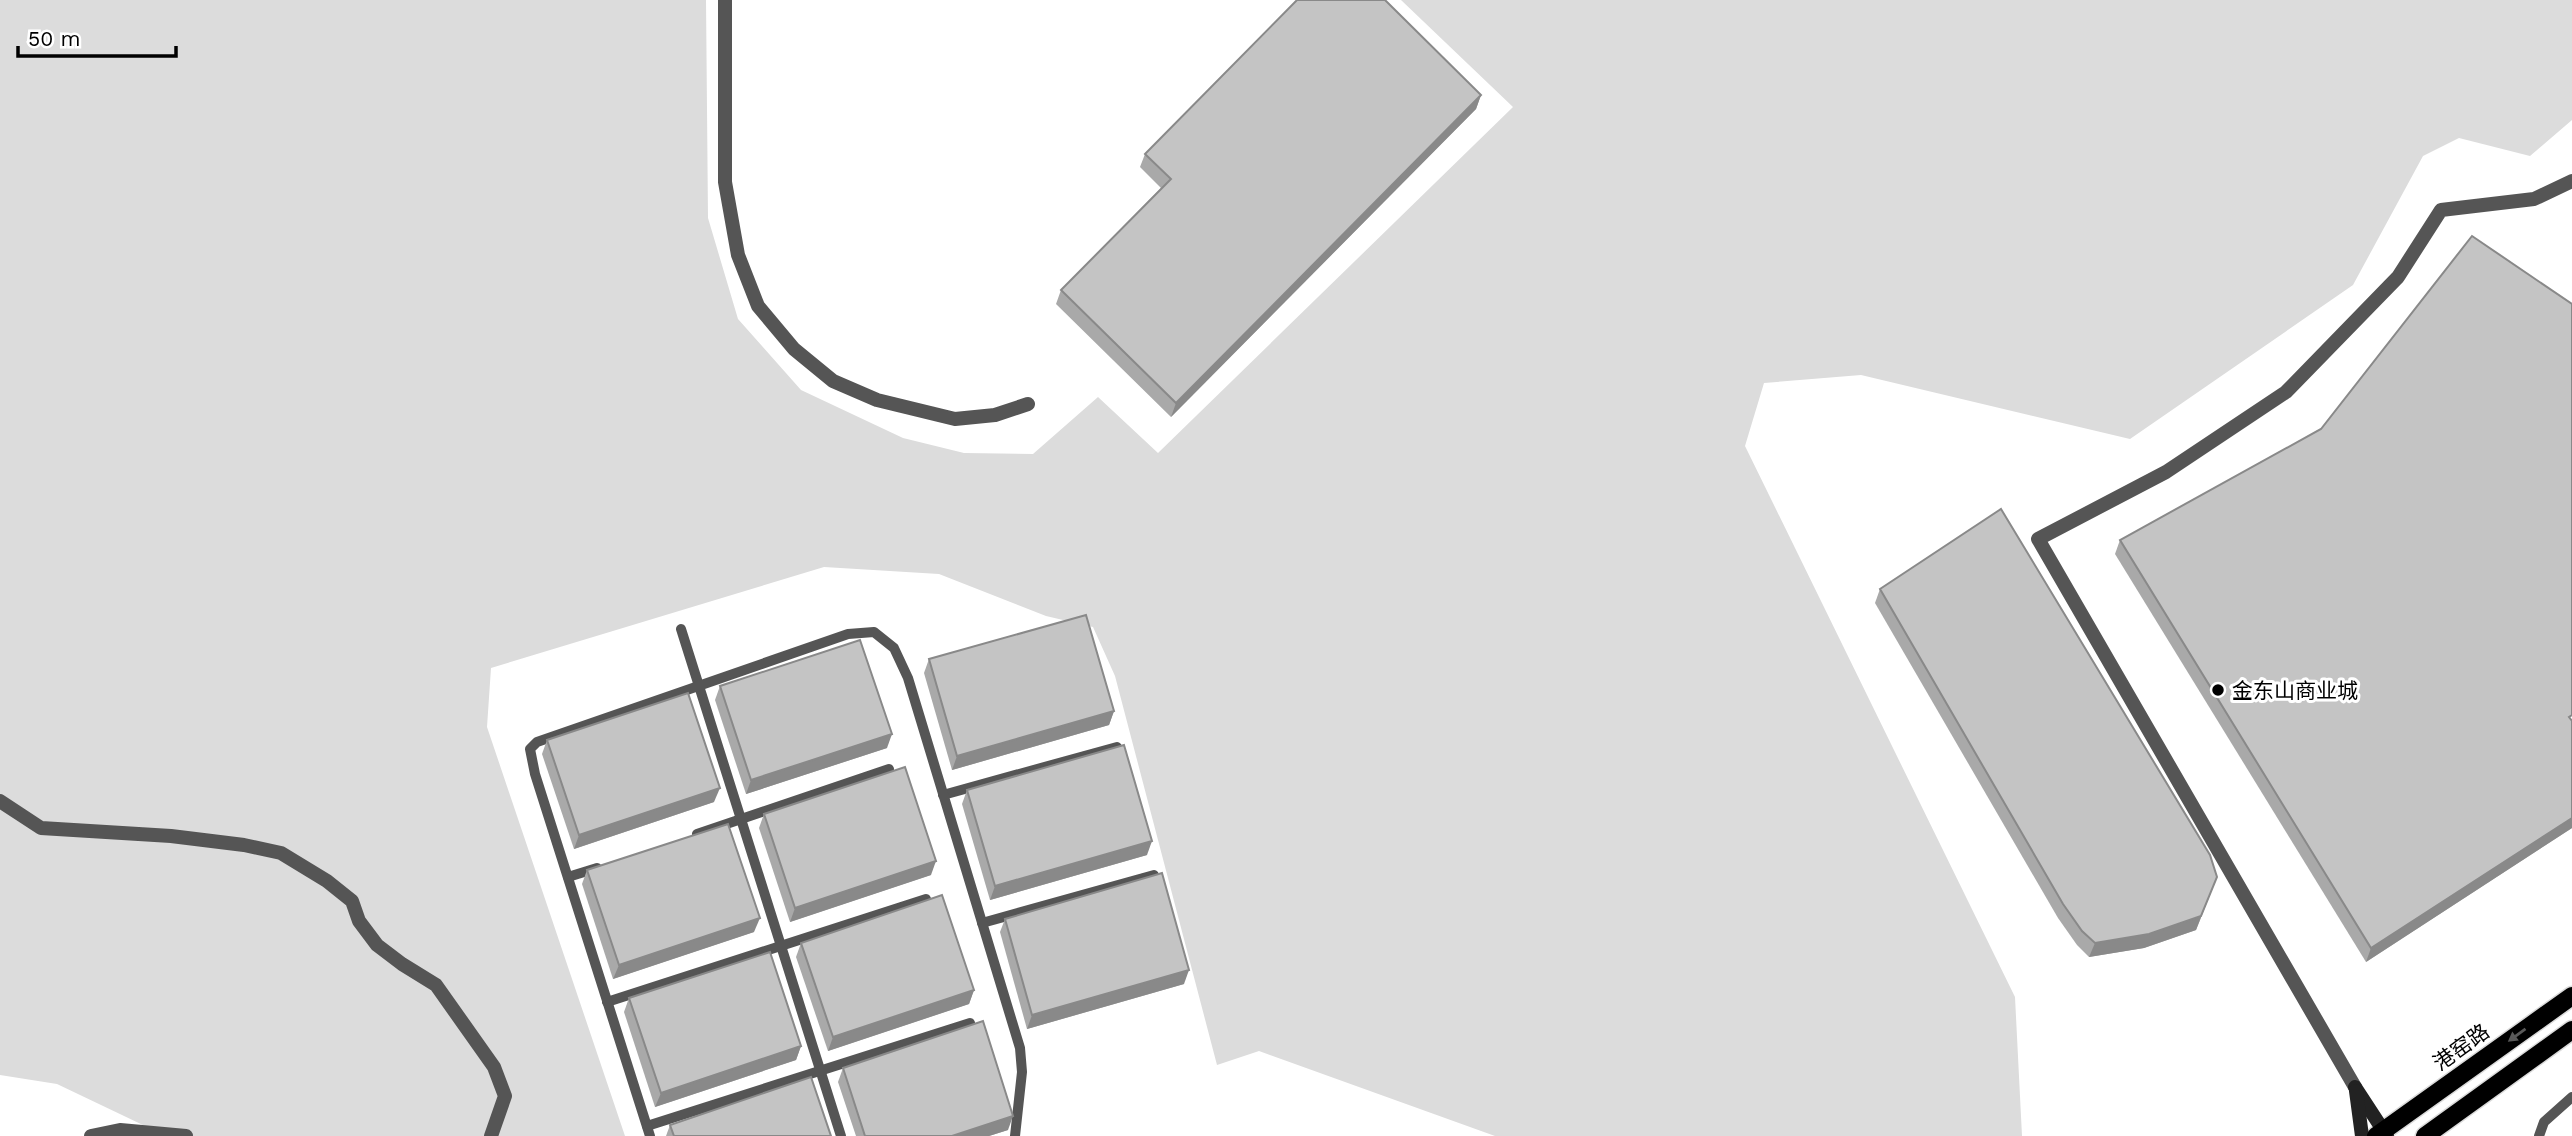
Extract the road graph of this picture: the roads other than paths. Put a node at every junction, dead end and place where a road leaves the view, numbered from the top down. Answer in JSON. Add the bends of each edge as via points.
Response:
{"nodes":[{"id":1,"x":725,"y":0,"type":"edge"},
{"id":2,"x":2572,"y":181,"type":"edge"},
{"id":3,"x":1028,"y":404,"type":"dead end"},
{"id":4,"x":681,"y":629,"type":"dead end"},
{"id":5,"x":699,"y":686,"type":"junction"},
{"id":6,"x":1117,"y":747,"type":"edge"},
{"id":7,"x":889,"y":769,"type":"edge"},
{"id":8,"x":943,"y":795,"type":"junction"},
{"id":9,"x":0,"y":801,"type":"edge"},
{"id":10,"x":741,"y":819,"type":"junction"},
{"id":11,"x":692,"y":836,"type":"edge"},
{"id":12,"x":605,"y":865,"type":"edge"},
{"id":13,"x":1154,"y":875,"type":"edge"},
{"id":14,"x":568,"y":877,"type":"junction"},
{"id":15,"x":926,"y":899,"type":"edge"},
{"id":16,"x":982,"y":923,"type":"junction"},
{"id":17,"x":781,"y":946,"type":"junction"},
{"id":18,"x":2572,"y":996,"type":"edge"},
{"id":19,"x":607,"y":1002,"type":"junction"},
{"id":20,"x":970,"y":1023,"type":"edge"},
{"id":21,"x":2572,"y":1030,"type":"edge"},
{"id":22,"x":820,"y":1070,"type":"junction"},
{"id":23,"x":2355,"y":1087,"type":"junction"},
{"id":24,"x":2572,"y":1097,"type":"edge"},
{"id":25,"x":648,"y":1131,"type":"edge"},
{"id":26,"x":2382,"y":1134,"type":"edge"},
{"id":27,"x":91,"y":1136,"type":"edge"},
{"id":28,"x":186,"y":1136,"type":"edge"},
{"id":29,"x":491,"y":1136,"type":"edge"},
{"id":30,"x":841,"y":1136,"type":"edge"},
{"id":31,"x":1015,"y":1136,"type":"edge"},
{"id":32,"x":2362,"y":1136,"type":"edge"},
{"id":33,"x":2425,"y":1136,"type":"edge"},
{"id":34,"x":2539,"y":1136,"type":"edge"}],
"edges":[{"from":1,"to":3,"type":"street","via":[[725,182],[738,255],[758,306],[794,349],[833,382],[877,400],[955,419],[995,415]]},
{"from":2,"to":23,"type":"street","via":[[2534,199],[2441,210],[2398,277],[2286,392],[2166,472],[2038,539]]},
{"from":4,"to":5,"type":"lane"},
{"from":5,"to":8,"type":"lane","via":[[848,634],[874,632],[894,648],[908,678]]},
{"from":5,"to":10,"type":"lane"},
{"from":5,"to":14,"type":"lane","via":[[537,742],[530,749]]},
{"from":6,"to":8,"type":"lane"},
{"from":7,"to":10,"type":"lane"},
{"from":8,"to":16,"type":"lane"},
{"from":9,"to":29,"type":"street","via":[[41,828],[171,836],[281,852],[327,881],[352,901],[377,945],[436,985],[494,1067],[505,1096]]},
{"from":10,"to":11,"type":"lane"},
{"from":10,"to":17,"type":"lane"},
{"from":12,"to":14,"type":"lane"},
{"from":13,"to":16,"type":"lane"},
{"from":14,"to":19,"type":"lane"},
{"from":15,"to":17,"type":"lane"},
{"from":16,"to":31,"type":"lane","via":[[1020,1048]]},
{"from":17,"to":19,"type":"lane"},
{"from":17,"to":22,"type":"lane"},
{"from":18,"to":26,"type":"main road","name":"港窑路","one_way":true},
{"from":19,"to":25,"type":"lane"},
{"from":20,"to":22,"type":"lane"},
{"from":21,"to":33,"type":"main road"},
{"from":22,"to":25,"type":"lane"},
{"from":22,"to":30,"type":"lane"},
{"from":23,"to":26,"type":"main road"},
{"from":23,"to":32,"type":"main road"},
{"from":24,"to":34,"type":"lane","via":[[2544,1122]]},
{"from":27,"to":28,"type":"street","via":[[120,1130]]}]}
